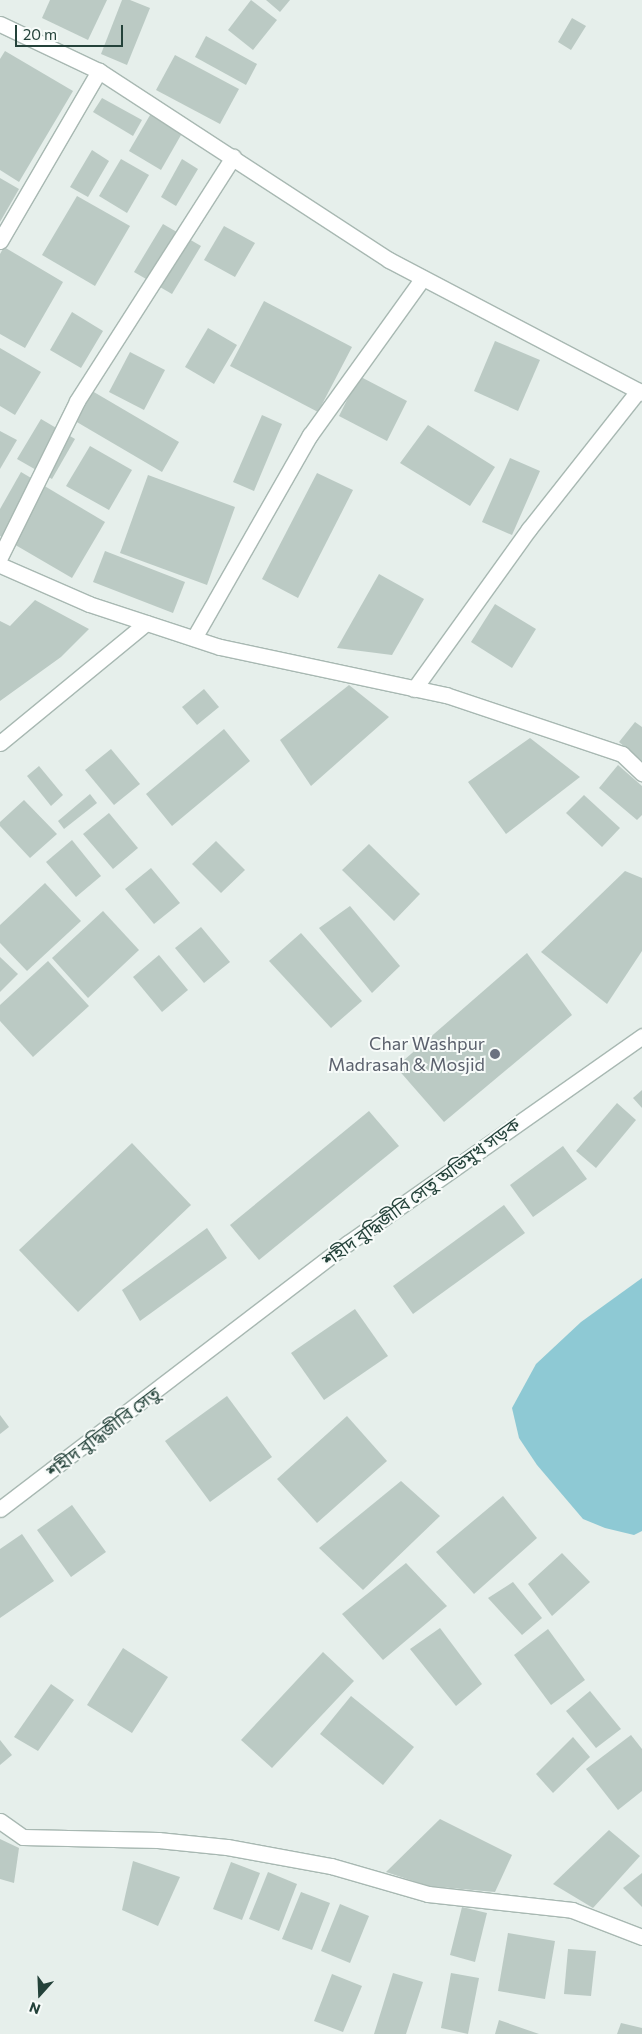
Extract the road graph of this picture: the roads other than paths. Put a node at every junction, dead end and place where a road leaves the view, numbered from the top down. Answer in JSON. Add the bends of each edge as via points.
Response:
{"nodes":[{"id":1,"x":0,"y":24,"type":"edge"},
{"id":2,"x":99,"y":71,"type":"junction"},
{"id":3,"x":234,"y":157,"type":"junction"},
{"id":4,"x":0,"y":240,"type":"edge"},
{"id":5,"x":423,"y":278,"type":"junction"},
{"id":6,"x":640,"y":392,"type":"edge"},
{"id":7,"x":0,"y":557,"type":"edge"},
{"id":8,"x":0,"y":565,"type":"edge"},
{"id":9,"x":146,"y":623,"type":"junction"},
{"id":10,"x":194,"y":638,"type":"junction"},
{"id":11,"x":414,"y":689,"type":"junction"},
{"id":12,"x":0,"y":743,"type":"edge"},
{"id":13,"x":642,"y":773,"type":"edge"},
{"id":14,"x":642,"y":1036,"type":"edge"},
{"id":15,"x":205,"y":1354,"type":"joint"},
{"id":16,"x":0,"y":1509,"type":"edge"},
{"id":17,"x":0,"y":1821,"type":"edge"},
{"id":18,"x":642,"y":1937,"type":"edge"}],
"edges":[{"from":1,"to":2,"type":"street"},
{"from":2,"to":3,"type":"street"},
{"from":2,"to":4,"type":"street"},
{"from":3,"to":5,"type":"street","via":[[389,260]]},
{"from":3,"to":7,"type":"street","via":[[77,401]]},
{"from":5,"to":6,"type":"street"},
{"from":5,"to":10,"type":"street","via":[[310,435]]},
{"from":6,"to":11,"type":"street","via":[[529,529]]},
{"from":8,"to":9,"type":"street","via":[[89,604]]},
{"from":9,"to":10,"type":"street"},
{"from":9,"to":12,"type":"street"},
{"from":10,"to":11,"type":"street","via":[[220,647]]},
{"from":11,"to":13,"type":"street","via":[[446,695],[622,754]]},
{"from":14,"to":15,"type":"street","name":"শহীদ বুদ্ধিজীবি সেতু অভিমুখ সড়ক","via":[[348,1243]]},
{"from":15,"to":16,"type":"street","name":"শহীদ বুদ্ধিজীবি সেতু"},
{"from":17,"to":18,"type":"street","via":[[23,1837],[158,1840],[227,1847],[331,1866],[428,1894],[572,1910]]}]}
